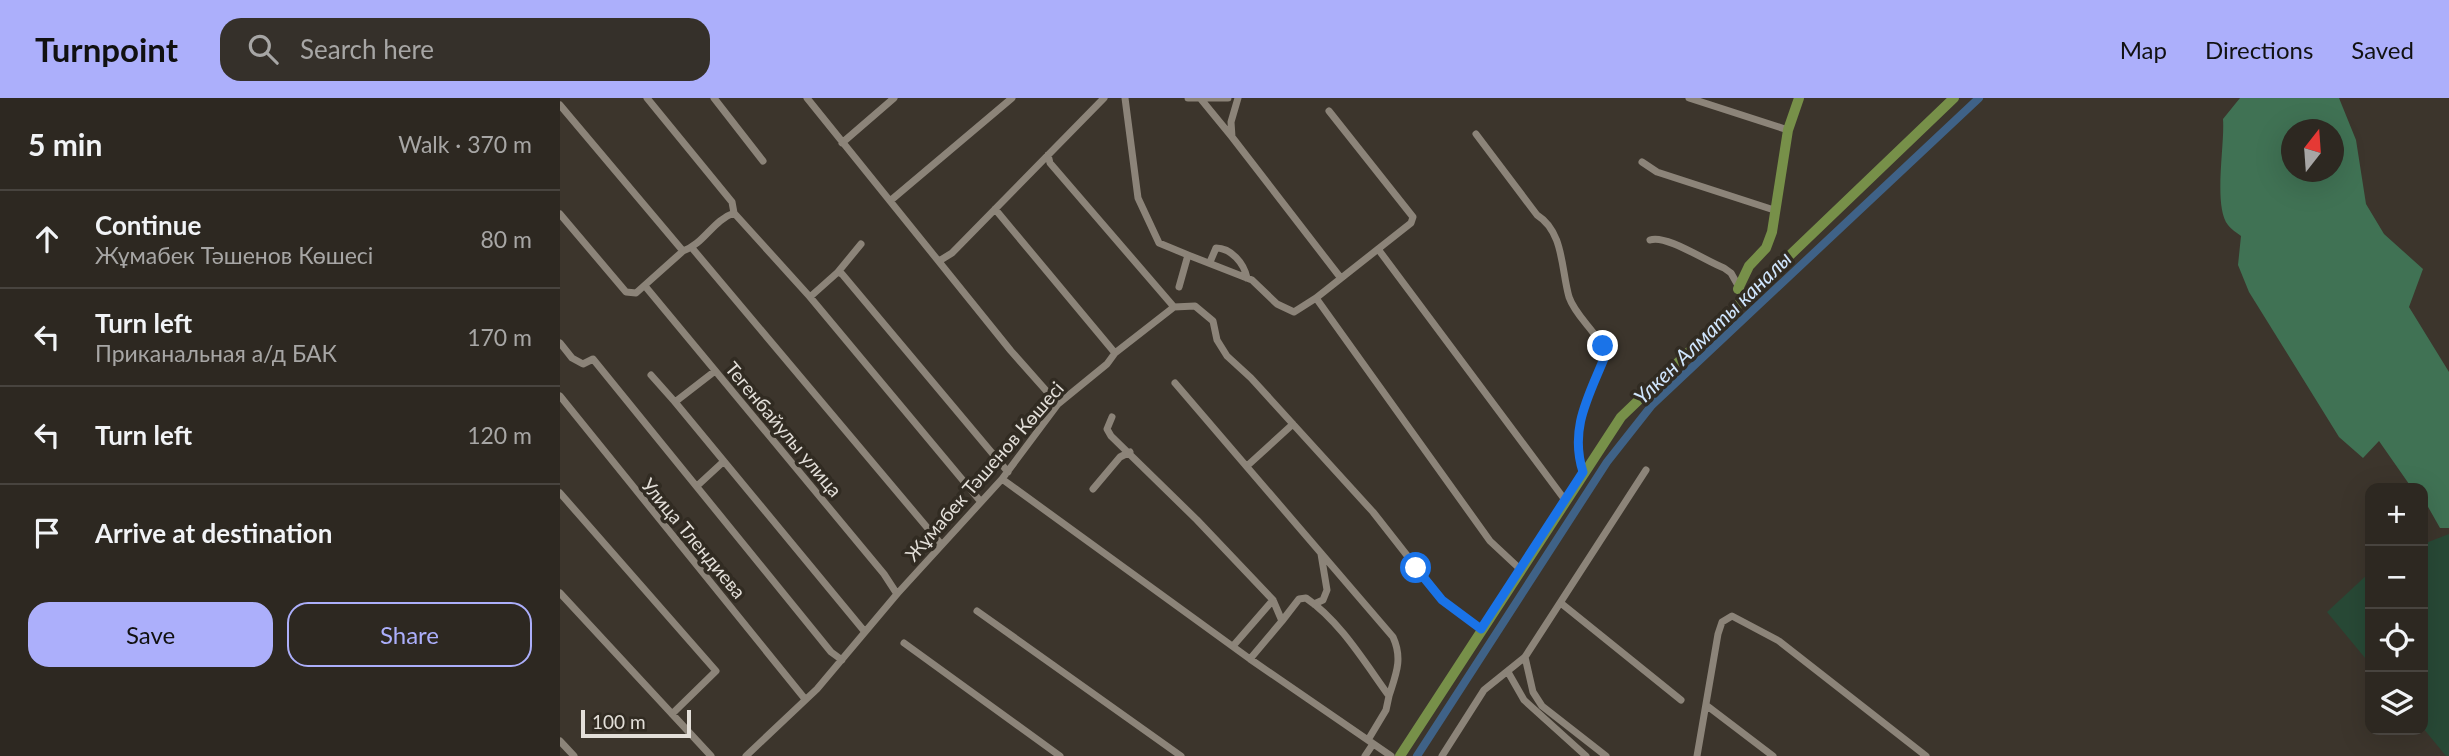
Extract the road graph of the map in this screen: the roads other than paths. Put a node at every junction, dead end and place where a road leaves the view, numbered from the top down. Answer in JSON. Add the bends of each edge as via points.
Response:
{"nodes":[{"id":1,"x":647,"y":98,"type":"edge"},
{"id":2,"x":714,"y":98,"type":"edge"},
{"id":3,"x":807,"y":98,"type":"edge"},
{"id":4,"x":894,"y":98,"type":"edge"},
{"id":5,"x":1012,"y":98,"type":"edge"},
{"id":6,"x":1125,"y":98,"type":"edge"},
{"id":7,"x":1188,"y":98,"type":"edge"},
{"id":8,"x":1198,"y":98,"type":"edge"},
{"id":9,"x":1228,"y":98,"type":"edge"},
{"id":10,"x":1238,"y":98,"type":"edge"},
{"id":11,"x":1689,"y":98,"type":"edge"},
{"id":12,"x":1800,"y":98,"type":"edge"},
{"id":13,"x":1954,"y":98,"type":"edge"},
{"id":14,"x":1100,"y":100,"type":"edge"},
{"id":15,"x":560,"y":106,"type":"edge"},
{"id":16,"x":1329,"y":111,"type":"dead end"},
{"id":17,"x":1787,"y":130,"type":"junction"},
{"id":18,"x":1476,"y":134,"type":"dead end"},
{"id":19,"x":1233,"y":137,"type":"junction"},
{"id":20,"x":842,"y":143,"type":"junction"},
{"id":21,"x":1048,"y":155,"type":"junction"},
{"id":22,"x":764,"y":161,"type":"dead end"},
{"id":23,"x":1642,"y":162,"type":"dead end"},
{"id":24,"x":890,"y":201,"type":"junction"},
{"id":25,"x":995,"y":209,"type":"junction"},
{"id":26,"x":1774,"y":211,"type":"junction"},
{"id":27,"x":734,"y":213,"type":"junction"},
{"id":28,"x":560,"y":214,"type":"edge"},
{"id":29,"x":1650,"y":240,"type":"dead end"},
{"id":30,"x":861,"y":244,"type":"dead end"},
{"id":31,"x":692,"y":248,"type":"junction"},
{"id":32,"x":1378,"y":248,"type":"junction"},
{"id":33,"x":683,"y":251,"type":"junction"},
{"id":34,"x":1188,"y":255,"type":"junction"},
{"id":35,"x":939,"y":261,"type":"junction"},
{"id":36,"x":1210,"y":262,"type":"junction"},
{"id":37,"x":838,"y":272,"type":"junction"},
{"id":38,"x":1340,"y":277,"type":"junction"},
{"id":39,"x":1247,"y":278,"type":"junction"},
{"id":40,"x":645,"y":286,"type":"junction"},
{"id":41,"x":1179,"y":287,"type":"dead end"},
{"id":42,"x":1738,"y":289,"type":"junction"},
{"id":43,"x":810,"y":297,"type":"junction"},
{"id":44,"x":1316,"y":298,"type":"junction"},
{"id":45,"x":1745,"y":298,"type":"junction"},
{"id":46,"x":1174,"y":307,"type":"junction"},
{"id":47,"x":560,"y":343,"type":"edge"},
{"id":48,"x":1115,"y":353,"type":"junction"},
{"id":49,"x":715,"y":371,"type":"junction"},
{"id":50,"x":651,"y":375,"type":"dead end"},
{"id":51,"x":1175,"y":383,"type":"dead end"},
{"id":52,"x":560,"y":396,"type":"edge"},
{"id":53,"x":675,"y":402,"type":"junction"},
{"id":54,"x":1058,"y":404,"type":"junction"},
{"id":55,"x":1112,"y":417,"type":"dead end"},
{"id":56,"x":1293,"y":424,"type":"junction"},
{"id":57,"x":1129,"y":452,"type":"junction"},
{"id":58,"x":723,"y":462,"type":"junction"},
{"id":59,"x":1247,"y":466,"type":"junction"},
{"id":60,"x":1646,"y":470,"type":"dead end"},
{"id":61,"x":1007,"y":472,"type":"junction"},
{"id":62,"x":1583,"y":472,"type":"junction"},
{"id":63,"x":1002,"y":479,"type":"junction"},
{"id":64,"x":697,"y":486,"type":"junction"},
{"id":65,"x":1093,"y":489,"type":"dead end"},
{"id":66,"x":560,"y":493,"type":"edge"},
{"id":67,"x":1564,"y":500,"type":"junction"},
{"id":68,"x":981,"y":502,"type":"junction"},
{"id":69,"x":941,"y":544,"type":"junction"},
{"id":70,"x":1321,"y":554,"type":"junction"},
{"id":71,"x":1520,"y":569,"type":"junction"},
{"id":72,"x":560,"y":593,"type":"edge"},
{"id":73,"x":897,"y":593,"type":"junction"},
{"id":74,"x":1273,"y":600,"type":"junction"},
{"id":75,"x":1314,"y":604,"type":"junction"},
{"id":76,"x":1562,"y":604,"type":"junction"},
{"id":77,"x":977,"y":611,"type":"dead end"},
{"id":78,"x":1282,"y":621,"type":"junction"},
{"id":79,"x":1481,"y":629,"type":"junction"},
{"id":80,"x":865,"y":632,"type":"junction"},
{"id":81,"x":904,"y":643,"type":"dead end"},
{"id":82,"x":1233,"y":646,"type":"junction"},
{"id":83,"x":1525,"y":657,"type":"junction"},
{"id":84,"x":1250,"y":659,"type":"junction"},
{"id":85,"x":842,"y":660,"type":"junction"},
{"id":86,"x":1508,"y":672,"type":"junction"},
{"id":87,"x":1389,"y":696,"type":"junction"},
{"id":88,"x":806,"y":699,"type":"junction"},
{"id":89,"x":1681,"y":700,"type":"dead end"},
{"id":90,"x":1706,"y":705,"type":"junction"},
{"id":91,"x":672,"y":713,"type":"junction"},
{"id":92,"x":560,"y":741,"type":"edge"},
{"id":93,"x":1371,"y":742,"type":"junction"},
{"id":94,"x":574,"y":756,"type":"edge"},
{"id":95,"x":712,"y":756,"type":"edge"},
{"id":96,"x":746,"y":756,"type":"edge"},
{"id":97,"x":1060,"y":756,"type":"edge"},
{"id":98,"x":1181,"y":756,"type":"edge"},
{"id":99,"x":1365,"y":756,"type":"edge"},
{"id":100,"x":1391,"y":756,"type":"edge"},
{"id":101,"x":1400,"y":756,"type":"edge"},
{"id":102,"x":1442,"y":756,"type":"edge"},
{"id":103,"x":1586,"y":756,"type":"edge"},
{"id":104,"x":1606,"y":756,"type":"edge"},
{"id":105,"x":1698,"y":756,"type":"edge"},
{"id":106,"x":1773,"y":756,"type":"edge"},
{"id":107,"x":1926,"y":756,"type":"edge"}],
"edges":[{"from":1,"to":27,"type":"street","via":[[732,202]]},
{"from":2,"to":22,"type":"street"},
{"from":3,"to":20,"type":"street"},
{"from":4,"to":20,"type":"street"},
{"from":5,"to":24,"type":"street"},
{"from":6,"to":34,"type":"street","via":[[1139,198],[1159,243]]},
{"from":7,"to":8,"type":"street"},
{"from":8,"to":9,"type":"street"},
{"from":8,"to":19,"type":"street"},
{"from":10,"to":19,"type":"street","via":[[1231,122]]},
{"from":11,"to":17,"type":"street"},
{"from":12,"to":17,"type":"main road"},
{"from":13,"to":45,"type":"main road"},
{"from":14,"to":21,"type":"street"},
{"from":15,"to":33,"type":"street"},
{"from":16,"to":32,"type":"street","via":[[1413,217],[1412,223]]},
{"from":17,"to":26,"type":"main road"},
{"from":18,"to":62,"type":"street","via":[[1537,215],[1550,223],[1575,310],[1603,346],[1605,356],[1578,419],[1578,458]]},
{"from":19,"to":38,"type":"street"},
{"from":20,"to":24,"type":"street"},
{"from":21,"to":25,"type":"street"},
{"from":21,"to":46,"type":"street","via":[[1050,163]]},
{"from":23,"to":26,"type":"street","via":[[1657,172]]},
{"from":24,"to":35,"type":"street"},
{"from":25,"to":35,"type":"street"},
{"from":25,"to":48,"type":"street"},
{"from":26,"to":42,"type":"main road","via":[[1766,248],[1749,266]]},
{"from":27,"to":31,"type":"street"},
{"from":27,"to":43,"type":"street"},
{"from":28,"to":40,"type":"street","via":[[626,292],[636,293]]},
{"from":29,"to":42,"type":"street","via":[[1676,244],[1724,268]]},
{"from":30,"to":37,"type":"street"},
{"from":31,"to":33,"type":"street"},
{"from":31,"to":69,"type":"street"},
{"from":32,"to":38,"type":"street"},
{"from":32,"to":67,"type":"street"},
{"from":33,"to":40,"type":"street"},
{"from":34,"to":36,"type":"street"},
{"from":34,"to":41,"type":"street"},
{"from":35,"to":54,"type":"street"},
{"from":36,"to":39,"type":"street"},
{"from":36,"to":39,"type":"street","via":[[1216,248],[1227,249]]},
{"from":37,"to":43,"type":"street"},
{"from":37,"to":61,"type":"street"},
{"from":38,"to":44,"type":"street"},
{"from":39,"to":44,"type":"street","via":[[1294,312]]},
{"from":40,"to":49,"type":"street","name":"Тегенбайулы улица"},
{"from":42,"to":45,"type":"street"},
{"from":43,"to":68,"type":"street"},
{"from":44,"to":71,"type":"street","via":[[1490,541]]},
{"from":45,"to":62,"type":"main road","via":[[1621,417]]},
{"from":46,"to":48,"type":"street","name":"Жұмабек Тәшенов Көшесі"},
{"from":46,"to":56,"type":"street","via":[[1195,306],[1213,321],[1227,356]]},
{"from":47,"to":64,"type":"street","via":[[583,364],[593,359]]},
{"from":48,"to":54,"type":"street","name":"Жұмабек Тәшенов Көшесі"},
{"from":49,"to":53,"type":"street"},
{"from":49,"to":73,"type":"street","name":"Тегенбайулы улица"},
{"from":50,"to":53,"type":"street"},
{"from":51,"to":59,"type":"street"},
{"from":52,"to":88,"type":"street","name":"Улица Тлендиева"},
{"from":53,"to":58,"type":"street"},
{"from":54,"to":61,"type":"street","name":"Жұмабек Тәшенов Көшесі"},
{"from":55,"to":57,"type":"street","via":[[1107,429]]},
{"from":56,"to":59,"type":"street"},
{"from":56,"to":79,"type":"street","via":[[1373,512],[1442,600]]},
{"from":57,"to":65,"type":"street"},
{"from":57,"to":74,"type":"street"},
{"from":58,"to":64,"type":"street"},
{"from":58,"to":80,"type":"street"},
{"from":59,"to":70,"type":"street"},
{"from":60,"to":76,"type":"street"},
{"from":61,"to":63,"type":"street","name":"Жұмабек Тәшенов Көшесі"},
{"from":62,"to":67,"type":"main road"},
{"from":63,"to":68,"type":"street","name":"Жұмабек Тәшенов Көшесі"},
{"from":63,"to":82,"type":"street"},
{"from":64,"to":85,"type":"street"},
{"from":66,"to":91,"type":"street","via":[[716,671]]},
{"from":67,"to":71,"type":"main road"},
{"from":68,"to":69,"type":"street","name":"Жұмабек Тәшенов Көшесі"},
{"from":69,"to":73,"type":"street","name":"Жұмабек Тәшенов Көшесі"},
{"from":70,"to":75,"type":"street","via":[[1327,590],[1323,600]]},
{"from":70,"to":87,"type":"street","via":[[1393,637],[1399,665]]},
{"from":71,"to":79,"type":"main road"},
{"from":72,"to":91,"type":"street"},
{"from":73,"to":80,"type":"street","name":"Жұмабек Тәшенов Көшесі"},
{"from":74,"to":78,"type":"street"},
{"from":74,"to":82,"type":"street"},
{"from":75,"to":78,"type":"street","via":[[1300,599]]},
{"from":75,"to":87,"type":"street"},
{"from":76,"to":83,"type":"street"},
{"from":76,"to":89,"type":"street"},
{"from":77,"to":98,"type":"street"},
{"from":78,"to":84,"type":"street"},
{"from":79,"to":101,"type":"main road"},
{"from":80,"to":85,"type":"street","name":"Жұмабек Тәшенов Көшесі"},
{"from":81,"to":97,"type":"street"},
{"from":82,"to":84,"type":"street"},
{"from":83,"to":86,"type":"street"},
{"from":83,"to":104,"type":"street","via":[[1542,706]]},
{"from":84,"to":93,"type":"street"},
{"from":85,"to":88,"type":"street","name":"Жұмабек Тәшенов Көшесі"},
{"from":86,"to":102,"type":"street","via":[[1484,690]]},
{"from":86,"to":103,"type":"street","via":[[1524,700]]},
{"from":87,"to":93,"type":"street"},
{"from":88,"to":96,"type":"street","name":"Жұмабек Тәшенов Көшесі"},
{"from":90,"to":105,"type":"street"},
{"from":90,"to":106,"type":"street"},
{"from":90,"to":107,"type":"street","via":[[1718,634],[1722,622],[1732,617],[1779,641]]},
{"from":91,"to":95,"type":"street"},
{"from":92,"to":94,"type":"street"},
{"from":93,"to":99,"type":"street"},
{"from":93,"to":100,"type":"street"}]}
